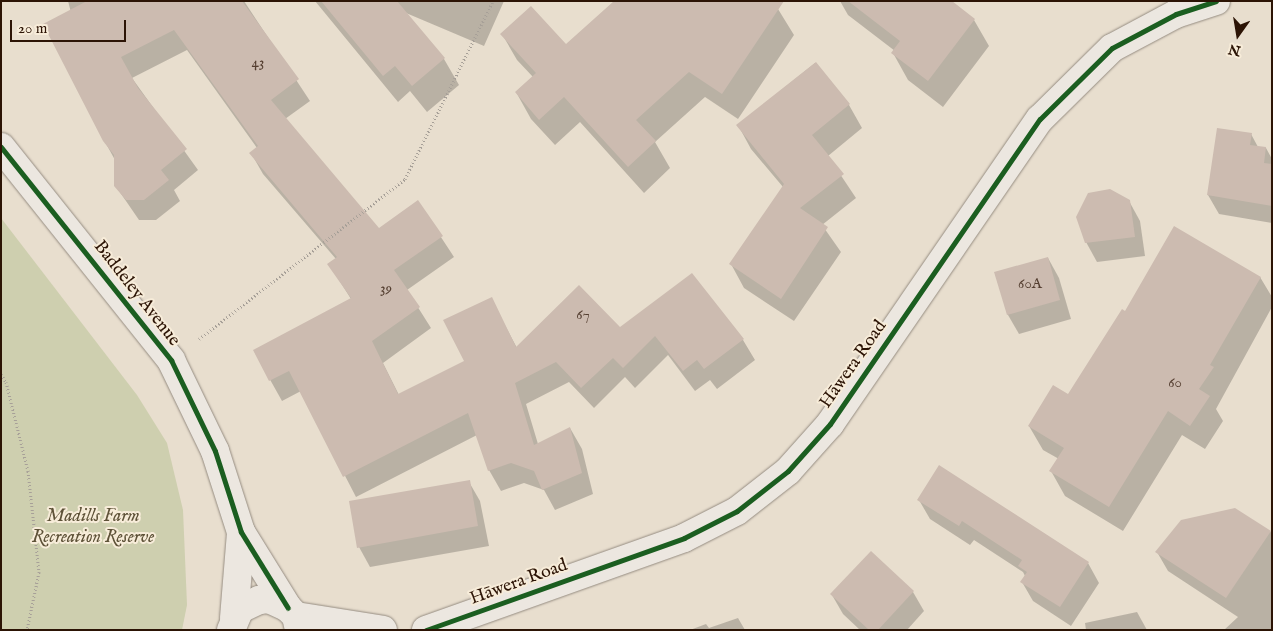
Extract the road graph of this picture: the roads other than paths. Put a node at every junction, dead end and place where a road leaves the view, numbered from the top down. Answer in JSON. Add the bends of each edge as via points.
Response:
{"nodes":[{"id":1,"x":1216,"y":1,"type":"edge"},
{"id":2,"x":1,"y":146,"type":"edge"},
{"id":3,"x":241,"y":532,"type":"junction"},
{"id":4,"x":294,"y":618,"type":"edge"},
{"id":5,"x":233,"y":624,"type":"edge"},
{"id":6,"x":432,"y":629,"type":"edge"},
{"id":7,"x":383,"y":630,"type":"edge"}],
"edges":[{"from":1,"to":6,"type":"street","name":"Hāwera Road","via":[[1176,14],[1112,48],[1040,119],[830,424],[774,482],[737,511],[684,538]]},
{"from":2,"to":3,"type":"street","name":"Baddeley Avenue","via":[[171,360],[216,451]]},
{"from":3,"to":4,"type":"street","name":"Baddeley Avenue"},
{"from":3,"to":5,"type":"street","name":"Baddeley Avenue"},
{"from":4,"to":5,"type":"street","via":[[269,599],[240,609]]},
{"from":4,"to":7,"type":"street"}]}
